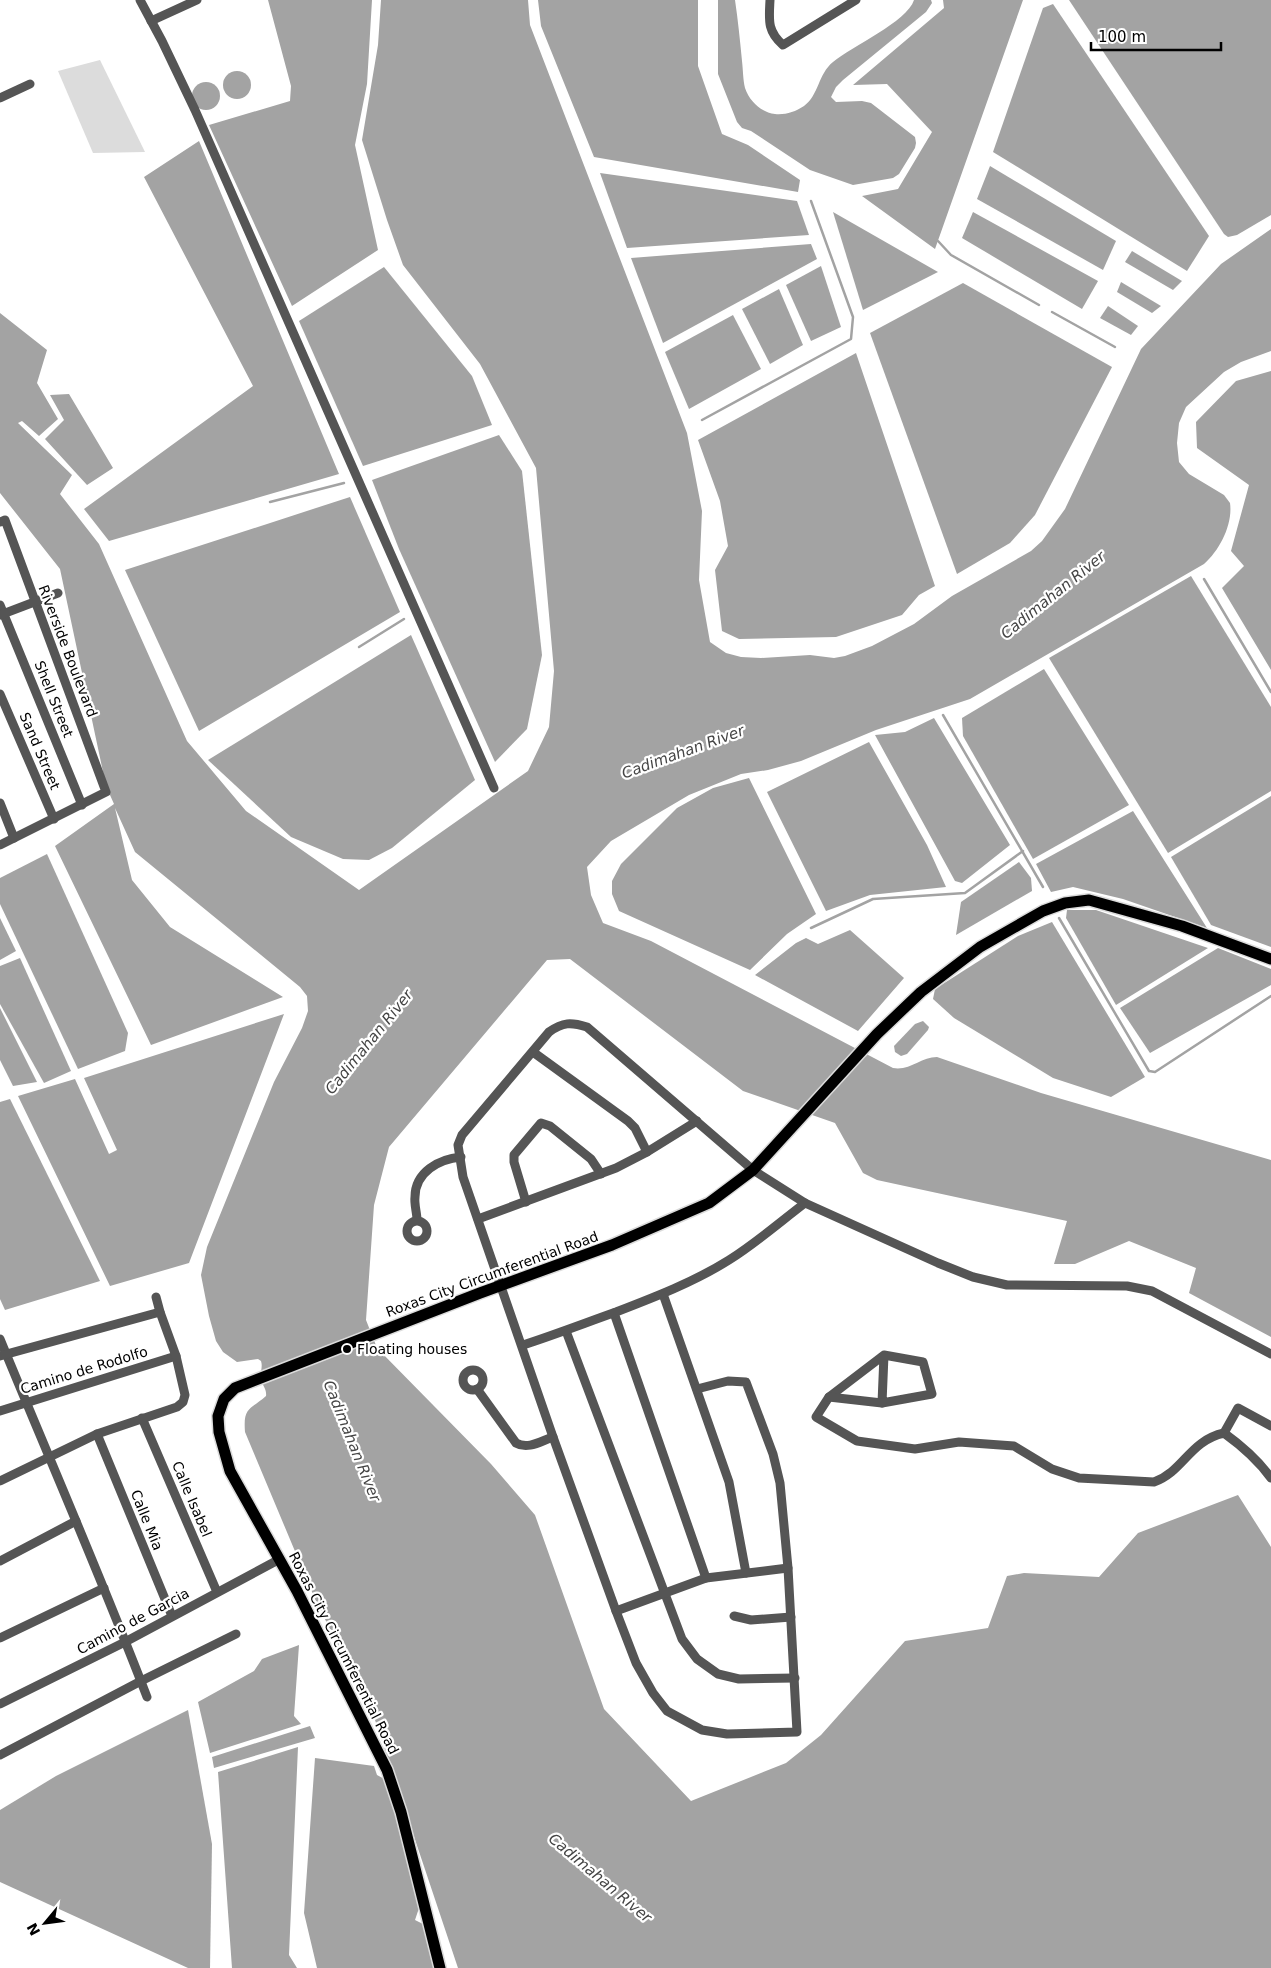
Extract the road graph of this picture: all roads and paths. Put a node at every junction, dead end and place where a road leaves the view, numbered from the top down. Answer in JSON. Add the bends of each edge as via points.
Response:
{"nodes":[{"id":1,"x":140,"y":0,"type":"edge"},
{"id":2,"x":197,"y":0,"type":"edge"},
{"id":3,"x":770,"y":0,"type":"edge"},
{"id":4,"x":856,"y":0,"type":"edge"},
{"id":5,"x":150,"y":21,"type":"junction"},
{"id":6,"x":30,"y":84,"type":"dead end"},
{"id":7,"x":0,"y":98,"type":"edge"},
{"id":8,"x":2,"y":521,"type":"edge"},
{"id":9,"x":58,"y":593,"type":"dead end"},
{"id":10,"x":35,"y":602,"type":"junction"},
{"id":11,"x":0,"y":604,"type":"edge"},
{"id":12,"x":2,"y":614,"type":"edge"},
{"id":13,"x":0,"y":694,"type":"edge"},
{"id":14,"x":494,"y":788,"type":"dead end"},
{"id":15,"x":0,"y":803,"type":"edge"},
{"id":16,"x":82,"y":804,"type":"junction"},
{"id":17,"x":54,"y":819,"type":"junction"},
{"id":18,"x":14,"y":838,"type":"junction"},
{"id":19,"x":0,"y":845,"type":"edge"},
{"id":20,"x":1271,"y":958,"type":"edge"},
{"id":21,"x":533,"y":1052,"type":"junction"},
{"id":22,"x":697,"y":1121,"type":"junction"},
{"id":23,"x":647,"y":1152,"type":"junction"},
{"id":24,"x":460,"y":1157,"type":"junction"},
{"id":25,"x":753,"y":1170,"type":"junction"},
{"id":26,"x":601,"y":1174,"type":"junction"},
{"id":27,"x":526,"y":1202,"type":"junction"},
{"id":28,"x":805,"y":1202,"type":"junction"},
{"id":29,"x":478,"y":1219,"type":"junction"},
{"id":30,"x":417,"y":1220,"type":"dead end"},
{"id":31,"x":502,"y":1286,"type":"junction"},
{"id":32,"x":664,"y":1294,"type":"junction"},
{"id":33,"x":156,"y":1297,"type":"dead end"},
{"id":34,"x":160,"y":1312,"type":"junction"},
{"id":35,"x":614,"y":1312,"type":"junction"},
{"id":36,"x":566,"y":1331,"type":"junction"},
{"id":37,"x":0,"y":1339,"type":"edge"},
{"id":38,"x":523,"y":1345,"type":"junction"},
{"id":39,"x":1271,"y":1354,"type":"edge"},
{"id":40,"x":3,"y":1355,"type":"edge"},
{"id":41,"x":176,"y":1356,"type":"junction"},
{"id":42,"x":884,"y":1356,"type":"junction"},
{"id":43,"x":477,"y":1389,"type":"dead end"},
{"id":44,"x":697,"y":1389,"type":"junction"},
{"id":45,"x":829,"y":1397,"type":"junction"},
{"id":46,"x":25,"y":1403,"type":"junction"},
{"id":47,"x":882,"y":1403,"type":"junction"},
{"id":48,"x":0,"y":1411,"type":"edge"},
{"id":49,"x":142,"y":1418,"type":"junction"},
{"id":50,"x":1271,"y":1426,"type":"edge"},
{"id":51,"x":1224,"y":1433,"type":"junction"},
{"id":52,"x":97,"y":1434,"type":"junction"},
{"id":53,"x":554,"y":1437,"type":"junction"},
{"id":54,"x":48,"y":1458,"type":"junction"},
{"id":55,"x":1267,"y":1465,"type":"edge"},
{"id":56,"x":1271,"y":1478,"type":"edge"},
{"id":57,"x":0,"y":1481,"type":"edge"},
{"id":58,"x":76,"y":1521,"type":"junction"},
{"id":59,"x":278,"y":1560,"type":"junction"},
{"id":60,"x":0,"y":1561,"type":"edge"},
{"id":61,"x":788,"y":1568,"type":"junction"},
{"id":62,"x":746,"y":1573,"type":"junction"},
{"id":63,"x":706,"y":1578,"type":"junction"},
{"id":64,"x":104,"y":1588,"type":"junction"},
{"id":65,"x":217,"y":1592,"type":"junction"},
{"id":66,"x":665,"y":1592,"type":"junction"},
{"id":67,"x":616,"y":1610,"type":"junction"},
{"id":68,"x":172,"y":1616,"type":"junction"},
{"id":69,"x":734,"y":1616,"type":"dead end"},
{"id":70,"x":791,"y":1617,"type":"junction"},
{"id":71,"x":236,"y":1634,"type":"dead end"},
{"id":72,"x":0,"y":1638,"type":"edge"},
{"id":73,"x":125,"y":1642,"type":"junction"},
{"id":74,"x":796,"y":1678,"type":"junction"},
{"id":75,"x":141,"y":1681,"type":"junction"},
{"id":76,"x":147,"y":1698,"type":"dead end"},
{"id":77,"x":0,"y":1704,"type":"edge"},
{"id":78,"x":0,"y":1755,"type":"edge"},
{"id":79,"x":440,"y":1968,"type":"edge"}],
"edges":[{"from":1,"to":5,"type":"street"},
{"from":2,"to":5,"type":"street"},
{"from":3,"to":4,"type":"street","via":[[771,33],[783,45]]},
{"from":5,"to":14,"type":"street","via":[[207,137]]},
{"from":6,"to":7,"type":"street"},
{"from":8,"to":10,"type":"street","name":"Riverside Boulevard"},
{"from":9,"to":10,"type":"street"},
{"from":10,"to":12,"type":"street"},
{"from":10,"to":16,"type":"street","name":"Riverside Boulevard","via":[[106,792]]},
{"from":11,"to":12,"type":"street","name":"Shell Street"},
{"from":12,"to":16,"type":"street","name":"Shell Street"},
{"from":13,"to":17,"type":"street","name":"Sand Street"},
{"from":15,"to":18,"type":"street"},
{"from":16,"to":17,"type":"street"},
{"from":17,"to":18,"type":"street"},
{"from":18,"to":19,"type":"street"},
{"from":20,"to":25,"type":"main road","name":"Roxas City Circumferential Road","via":[[1182,926],[1089,900],[1065,903],[1044,911],[980,946],[920,992],[877,1034]]},
{"from":21,"to":22,"type":"street","via":[[558,1026],[568,1022],[587,1027]]},
{"from":21,"to":23,"type":"street","via":[[628,1121]]},
{"from":21,"to":24,"type":"street","via":[[462,1135],[458,1145]]},
{"from":22,"to":23,"type":"street"},
{"from":22,"to":25,"type":"street"},
{"from":23,"to":26,"type":"street"},
{"from":24,"to":29,"type":"street","via":[[463,1177]]},
{"from":24,"to":30,"type":"street","via":[[437,1162],[422,1177],[414,1196]]},
{"from":25,"to":28,"type":"street"},
{"from":25,"to":31,"type":"main road","name":"Roxas City Circumferential Road","via":[[709,1203],[612,1245]]},
{"from":26,"to":27,"type":"street"},
{"from":26,"to":27,"type":"street","via":[[591,1159],[550,1126],[541,1123],[514,1155]]},
{"from":27,"to":29,"type":"street"},
{"from":28,"to":32,"type":"street","via":[[729,1260]]},
{"from":28,"to":39,"type":"street","via":[[973,1277],[1007,1285],[1127,1286],[1152,1291]]},
{"from":29,"to":31,"type":"street"},
{"from":31,"to":38,"type":"street"},
{"from":31,"to":59,"type":"main road","name":"Roxas City Circumferential Road","via":[[254,1380],[235,1388],[224,1399],[218,1416],[219,1432],[230,1471]]},
{"from":32,"to":35,"type":"street"},
{"from":32,"to":44,"type":"street"},
{"from":33,"to":34,"type":"street"},
{"from":34,"to":40,"type":"street"},
{"from":34,"to":41,"type":"street"},
{"from":35,"to":36,"type":"street"},
{"from":35,"to":63,"type":"street"},
{"from":36,"to":38,"type":"street"},
{"from":36,"to":66,"type":"street"},
{"from":37,"to":40,"type":"street"},
{"from":38,"to":53,"type":"street"},
{"from":40,"to":46,"type":"street"},
{"from":41,"to":46,"type":"street","name":"Camino de Rodolfo"},
{"from":41,"to":49,"type":"street","via":[[185,1395],[183,1402]]},
{"from":42,"to":45,"type":"street"},
{"from":42,"to":47,"type":"street"},
{"from":42,"to":47,"type":"street","via":[[923,1362],[932,1394]]},
{"from":43,"to":53,"type":"street","via":[[516,1443],[528,1446]]},
{"from":44,"to":61,"type":"street","via":[[728,1380],[746,1382],[773,1454],[780,1483]]},
{"from":44,"to":62,"type":"street","via":[[729,1482]]},
{"from":45,"to":47,"type":"street"},
{"from":45,"to":51,"type":"street","via":[[816,1418],[857,1441],[915,1449],[959,1442],[1014,1446],[1052,1469],[1079,1478],[1154,1482],[1165,1478],[1210,1436]]},
{"from":46,"to":48,"type":"street","name":"Camino de Rodolfo"},
{"from":46,"to":54,"type":"street"},
{"from":49,"to":52,"type":"street"},
{"from":49,"to":65,"type":"street","name":"Calle Isabel"},
{"from":50,"to":51,"type":"street","via":[[1238,1408]]},
{"from":51,"to":55,"type":"street"},
{"from":52,"to":54,"type":"street"},
{"from":52,"to":68,"type":"street","name":"Calle Mia"},
{"from":53,"to":67,"type":"street"},
{"from":54,"to":57,"type":"street"},
{"from":54,"to":58,"type":"street"},
{"from":55,"to":56,"type":"street"},
{"from":58,"to":60,"type":"street"},
{"from":58,"to":64,"type":"street"},
{"from":59,"to":65,"type":"street","name":"Camino de Garcia"},
{"from":59,"to":79,"type":"main road","name":"Roxas City Circumferential Road","via":[[297,1591],[387,1770],[401,1812]]},
{"from":61,"to":62,"type":"street"},
{"from":61,"to":70,"type":"street"},
{"from":62,"to":63,"type":"street"},
{"from":63,"to":66,"type":"street"},
{"from":64,"to":72,"type":"street"},
{"from":64,"to":73,"type":"street"},
{"from":65,"to":68,"type":"street","name":"Camino de Garcia"},
{"from":66,"to":67,"type":"street"},
{"from":66,"to":74,"type":"street","via":[[682,1639],[697,1659],[718,1674],[739,1679]]},
{"from":67,"to":74,"type":"street","via":[[636,1663],[653,1693],[667,1711],[702,1730],[727,1734],[797,1732]]},
{"from":68,"to":73,"type":"street","name":"Camino de Garcia"},
{"from":69,"to":70,"type":"street","via":[[751,1620]]},
{"from":70,"to":74,"type":"street"},
{"from":71,"to":75,"type":"street"},
{"from":73,"to":75,"type":"street"},
{"from":73,"to":77,"type":"street","name":"Camino de Garcia"},
{"from":75,"to":76,"type":"street"},
{"from":75,"to":78,"type":"street"}]}
